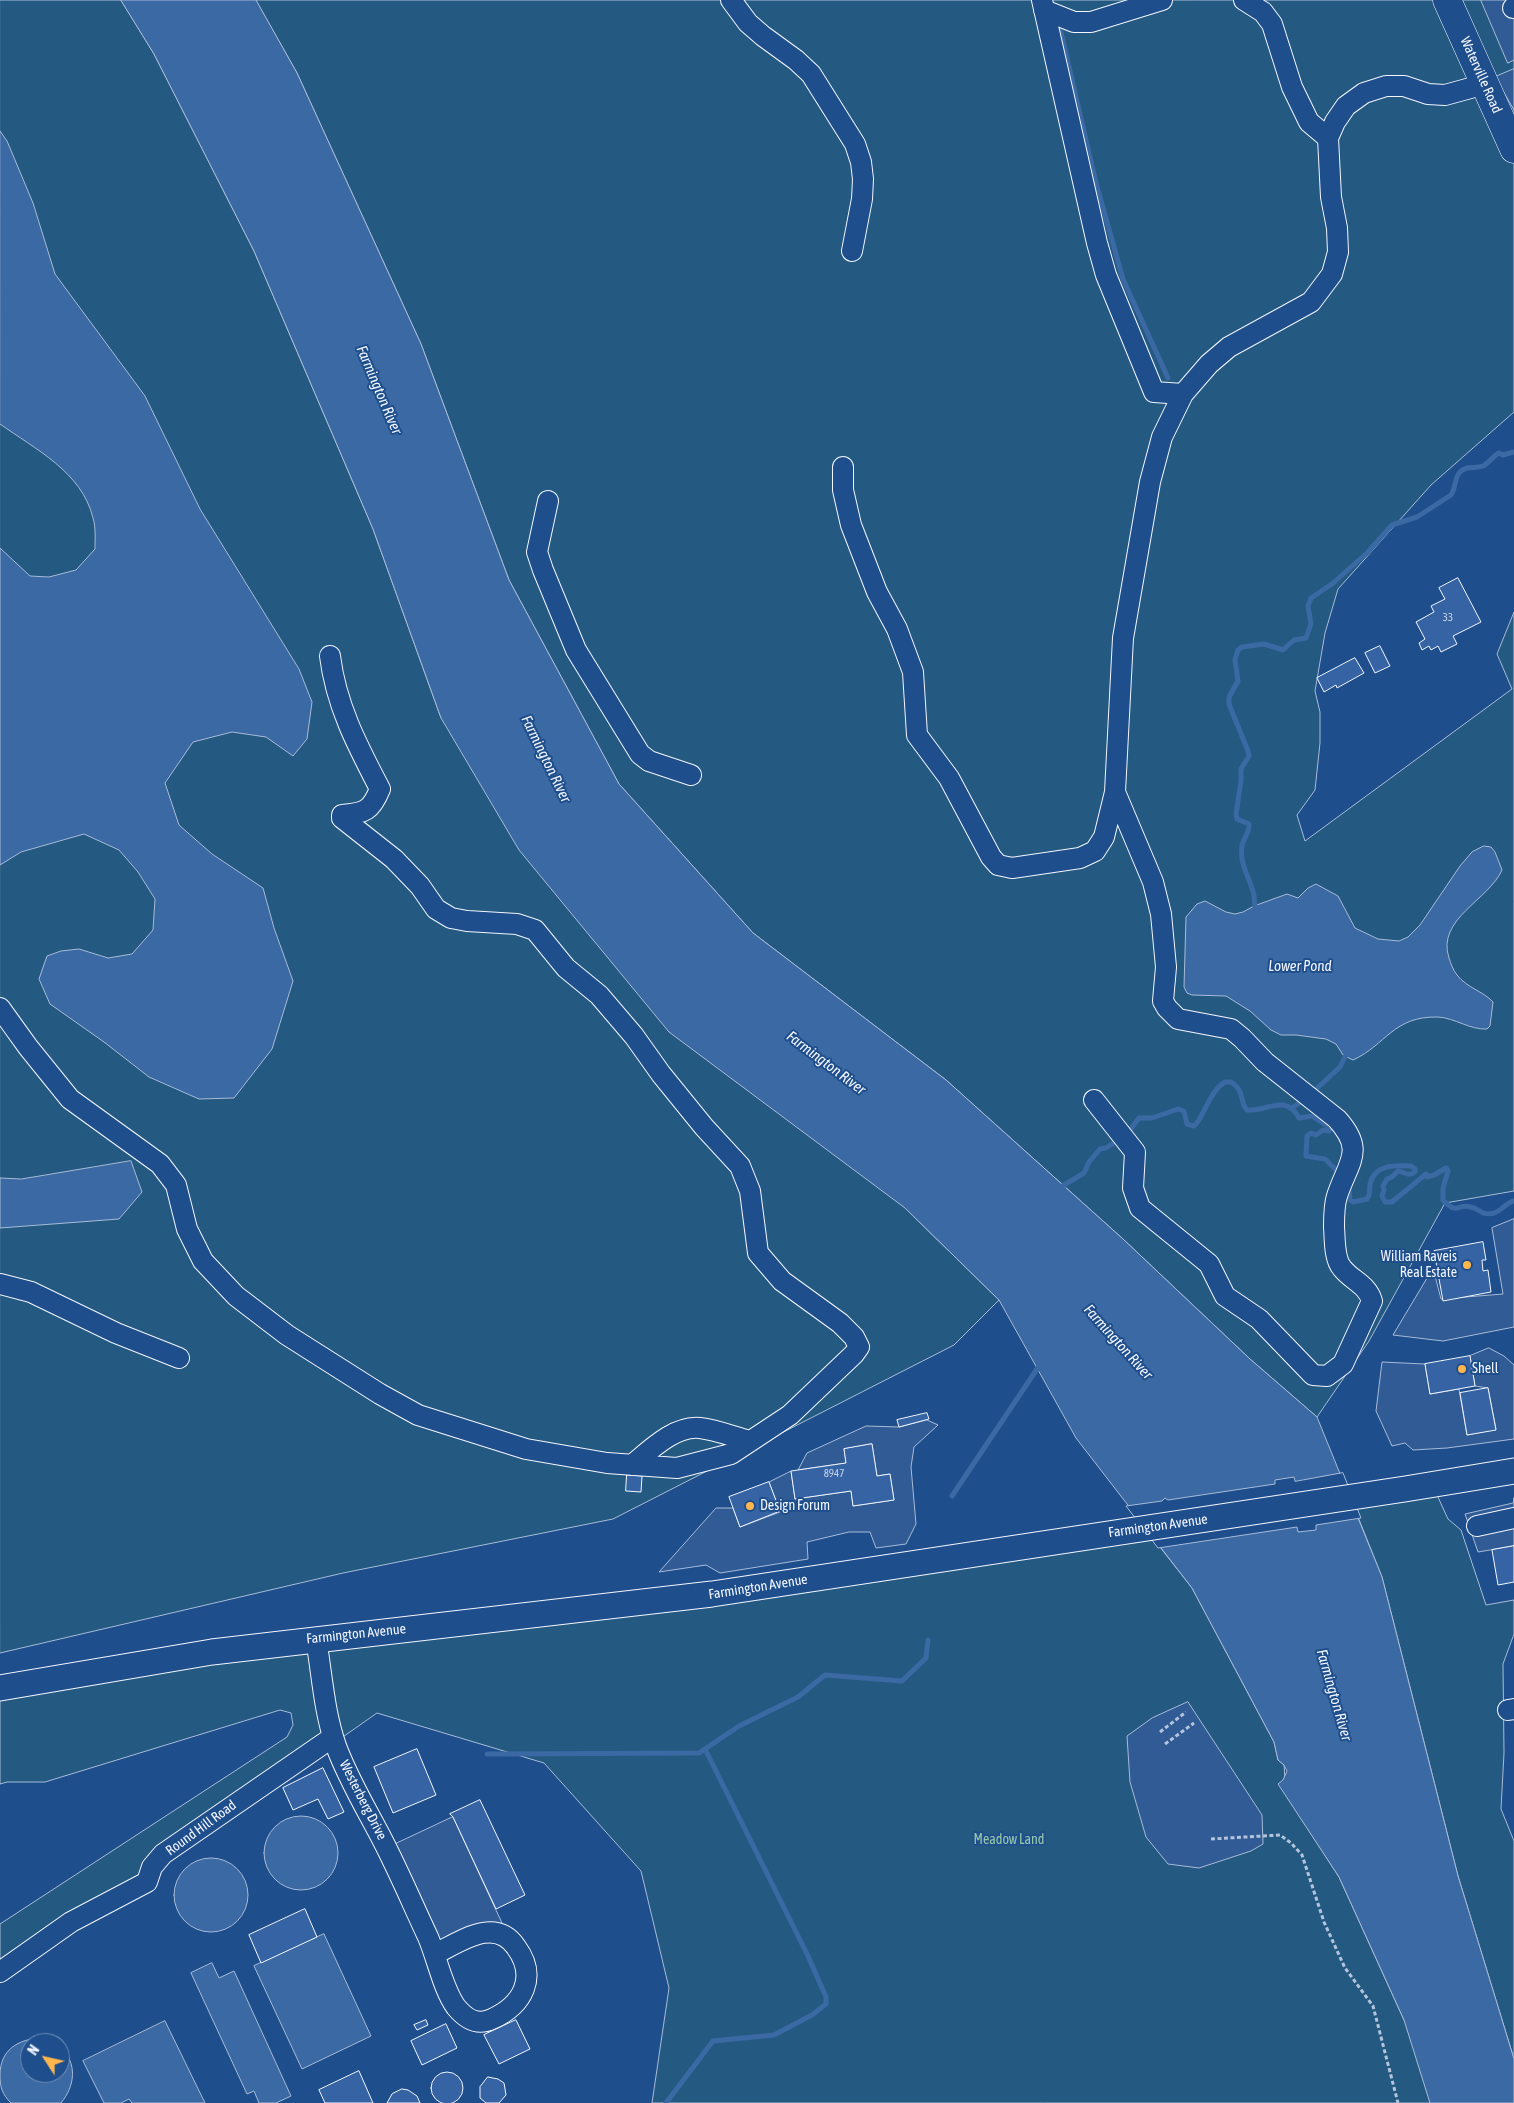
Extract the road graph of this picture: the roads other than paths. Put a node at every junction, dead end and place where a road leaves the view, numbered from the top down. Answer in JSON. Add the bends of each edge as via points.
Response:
{"nodes":[{"id":1,"x":731,"y":0,"type":"edge"},
{"id":2,"x":1162,"y":0,"type":"edge"},
{"id":3,"x":1244,"y":0,"type":"edge"},
{"id":4,"x":1447,"y":0,"type":"edge"},
{"id":5,"x":1043,"y":5,"type":"edge"},
{"id":6,"x":1485,"y":84,"type":"junction"},
{"id":7,"x":1328,"y":138,"type":"junction"},
{"id":8,"x":1514,"y":149,"type":"edge"},
{"id":9,"x":852,"y":251,"type":"dead end"},
{"id":10,"x":1154,"y":392,"type":"junction"},
{"id":11,"x":1183,"y":394,"type":"junction"},
{"id":12,"x":1166,"y":427,"type":"junction"},
{"id":13,"x":843,"y":467,"type":"dead end"},
{"id":14,"x":548,"y":501,"type":"dead end"},
{"id":15,"x":330,"y":656,"type":"dead end"},
{"id":16,"x":908,"y":736,"type":"dead end"},
{"id":17,"x":926,"y":749,"type":"junction"},
{"id":18,"x":691,"y":775,"type":"dead end"},
{"id":19,"x":1115,"y":792,"type":"junction"},
{"id":20,"x":0,"y":1008,"type":"edge"},
{"id":21,"x":1094,"y":1100,"type":"dead end"},
{"id":22,"x":0,"y":1284,"type":"edge"},
{"id":23,"x":179,"y":1358,"type":"dead end"},
{"id":24,"x":750,"y":1441,"type":"junction"},
{"id":25,"x":632,"y":1465,"type":"junction"},
{"id":26,"x":1514,"y":1470,"type":"edge"},
{"id":27,"x":1514,"y":1518,"type":"edge"},
{"id":28,"x":1477,"y":1526,"type":"dead end"},
{"id":29,"x":316,"y":1638,"type":"junction"},
{"id":30,"x":0,"y":1688,"type":"edge"},
{"id":31,"x":333,"y":1737,"type":"junction"},
{"id":32,"x":436,"y":1954,"type":"junction"},
{"id":33,"x":0,"y":1972,"type":"edge"}],
"edges":[{"from":1,"to":9,"type":"street","via":[[748,23],[811,74],[855,144],[863,179]]},
{"from":2,"to":5,"type":"street","via":[[1091,22],[1074,22]]},
{"from":3,"to":7,"type":"street","via":[[1263,12],[1272,24],[1292,87],[1309,122]]},
{"from":4,"to":6,"type":"highway","name":"Waterville Road"},
{"from":5,"to":10,"type":"street","via":[[1096,243]]},
{"from":6,"to":7,"type":"street","via":[[1445,96],[1404,86],[1386,86],[1364,93],[1346,106]]},
{"from":6,"to":8,"type":"highway","name":"Waterville Road"},
{"from":7,"to":11,"type":"street","via":[[1338,252],[1332,274],[1311,302],[1229,347]]},
{"from":10,"to":11,"type":"street"},
{"from":10,"to":12,"type":"street"},
{"from":11,"to":12,"type":"street"},
{"from":12,"to":19,"type":"street","via":[[1150,482],[1123,638]]},
{"from":13,"to":17,"type":"street","via":[[843,490],[850,526],[877,592],[919,668],[917,735]]},
{"from":14,"to":18,"type":"street","via":[[537,552],[576,650],[640,754],[648,761]]},
{"from":15,"to":24,"type":"street","via":[[341,706],[380,789],[374,805],[357,814],[342,815],[342,818],[394,859],[436,908],[451,918],[467,922],[517,924],[535,930],[566,968],[605,1002],[692,1112],[740,1166],[750,1192],[758,1253],[782,1281],[854,1337],[859,1347],[854,1354],[790,1415]]},
{"from":16,"to":17,"type":"street"},
{"from":17,"to":19,"type":"street","via":[[973,815],[991,857],[998,865],[1012,868],[1080,858],[1095,851],[1104,837]]},
{"from":19,"to":21,"type":"street","via":[[1153,882],[1161,914],[1166,967],[1163,1001],[1167,1008],[1178,1019],[1231,1029],[1265,1062],[1337,1119],[1352,1141],[1353,1155],[1336,1198],[1337,1256],[1340,1267],[1366,1287],[1372,1302],[1343,1364],[1327,1376],[1313,1375],[1259,1319],[1225,1296],[1209,1264],[1140,1208],[1133,1188],[1135,1152]]},
{"from":20,"to":25,"type":"street","via":[[70,1099],[160,1164],[176,1185],[187,1229],[203,1261],[236,1296],[287,1335],[418,1414],[526,1449]]},
{"from":22,"to":23,"type":"street","via":[[31,1292],[116,1333]]},
{"from":24,"to":25,"type":"street","via":[[730,1454],[677,1468]]},
{"from":24,"to":25,"type":"street","via":[[698,1428],[681,1430]]},
{"from":26,"to":29,"type":"main road","name":"Farmington Avenue","via":[[712,1594]]},
{"from":27,"to":28,"type":"street"},
{"from":29,"to":30,"type":"main road","name":"Farmington Avenue"},
{"from":29,"to":31,"type":"street","name":"Westerberg Drive"},
{"from":31,"to":32,"type":"street","name":"Westerberg Drive"},
{"from":31,"to":33,"type":"street","name":"Round Hill Road","via":[[163,1854],[152,1867],[147,1882],[71,1922]]},
{"from":32,"to":32,"type":"street","name":"Westerberg Drive","via":[[451,1998],[461,2013],[475,2022],[507,2012],[518,2002],[526,1974],[523,1959],[513,1942],[503,1935],[483,1932]]}]}
